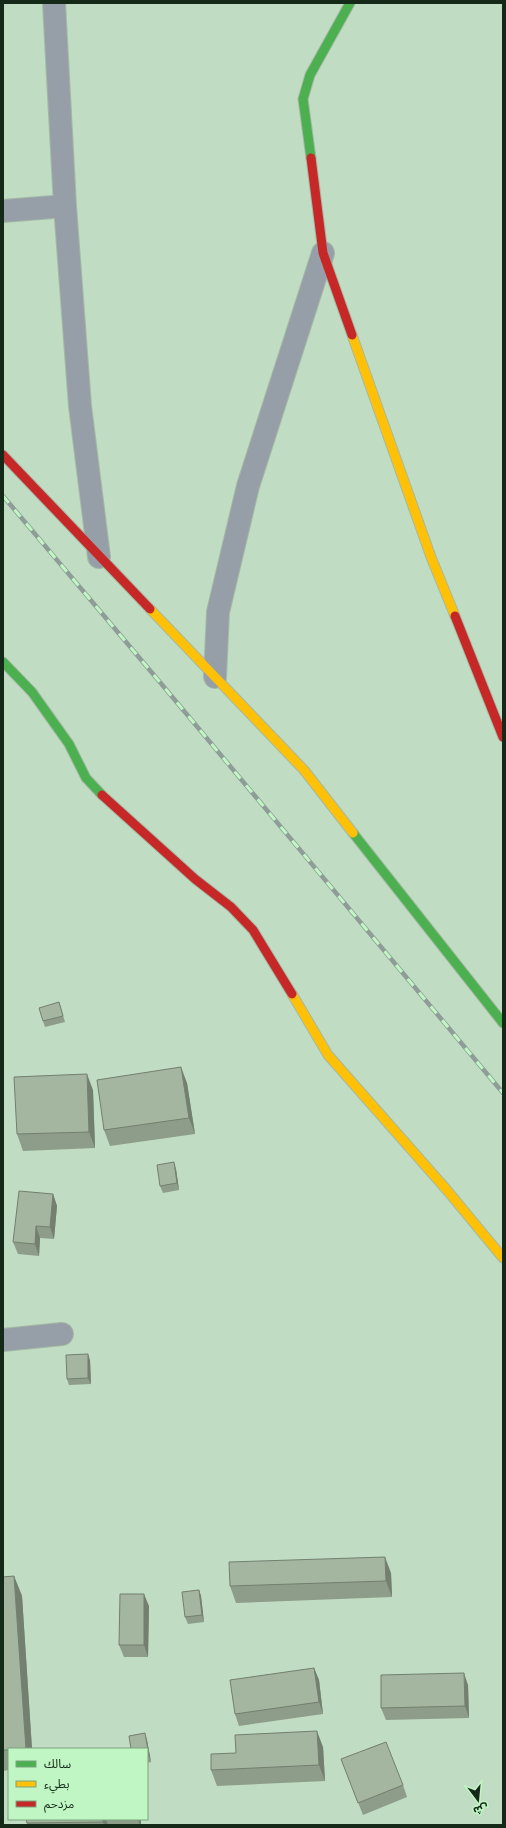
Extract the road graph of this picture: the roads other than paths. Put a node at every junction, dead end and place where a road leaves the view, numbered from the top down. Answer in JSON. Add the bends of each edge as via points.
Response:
{"nodes":[{"id":1,"x":54,"y":3,"type":"edge"},
{"id":2,"x":350,"y":3,"type":"edge"},
{"id":3,"x":65,"y":206,"type":"junction"},
{"id":4,"x":3,"y":211,"type":"edge"},
{"id":5,"x":322,"y":253,"type":"junction"},
{"id":6,"x":3,"y":455,"type":"edge"},
{"id":7,"x":100,"y":557,"type":"junction"},
{"id":8,"x":3,"y":662,"type":"edge"},
{"id":9,"x":215,"y":677,"type":"junction"},
{"id":10,"x":503,"y":737,"type":"edge"},
{"id":11,"x":503,"y":1023,"type":"edge"},
{"id":12,"x":503,"y":1258,"type":"edge"},
{"id":13,"x":62,"y":1334,"type":"dead end"},
{"id":14,"x":3,"y":1340,"type":"edge"}],
"edges":[{"from":1,"to":3,"type":"street"},
{"from":2,"to":5,"type":"street","via":[[310,75],[303,99]]},
{"from":3,"to":4,"type":"street"},
{"from":3,"to":7,"type":"street","via":[[80,406]]},
{"from":5,"to":9,"type":"street","via":[[248,486],[218,612]]},
{"from":5,"to":10,"type":"street","via":[[431,557]]},
{"from":6,"to":7,"type":"street"},
{"from":7,"to":9,"type":"street"},
{"from":8,"to":12,"type":"street","via":[[32,692],[68,744],[86,778],[195,880],[231,907],[253,930],[328,1055]]},
{"from":9,"to":11,"type":"street","via":[[304,770]]},
{"from":13,"to":14,"type":"street"}]}
